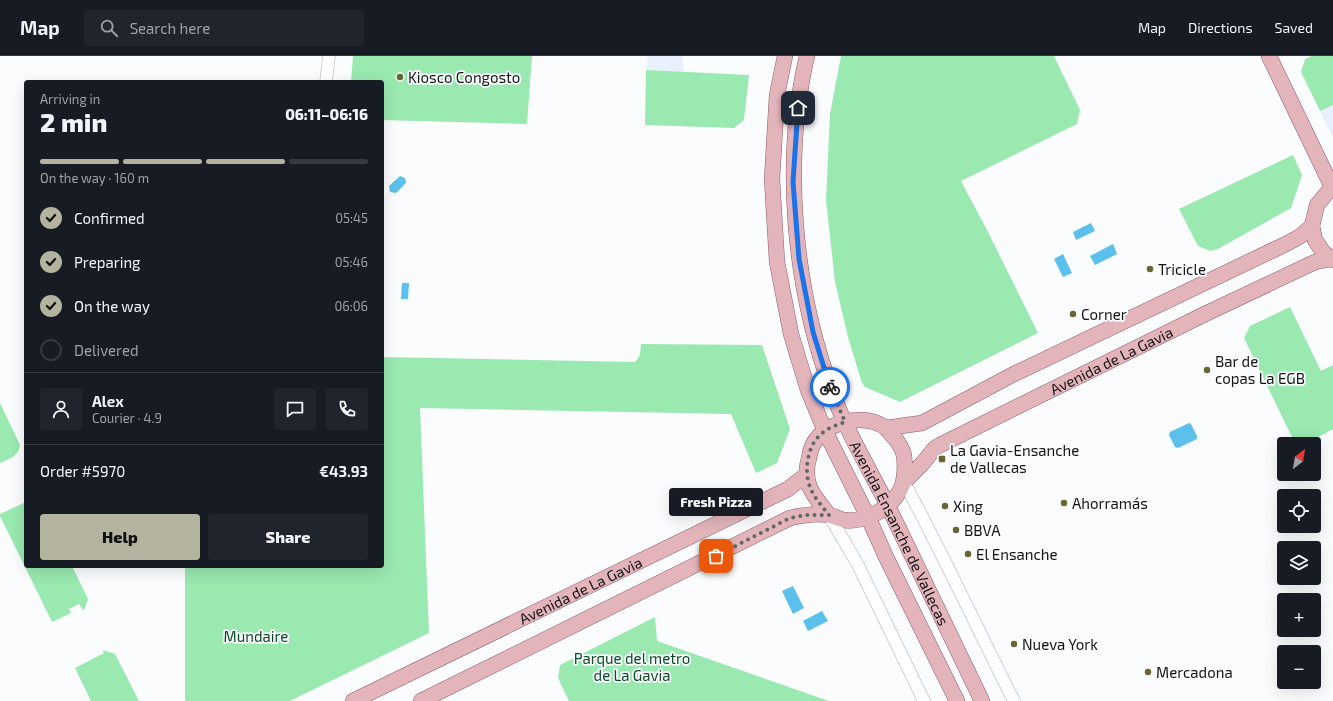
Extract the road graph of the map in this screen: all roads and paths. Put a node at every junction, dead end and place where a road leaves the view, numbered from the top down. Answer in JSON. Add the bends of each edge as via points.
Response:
{"nodes":[{"id":1,"x":329,"y":56,"type":"edge"},
{"id":2,"x":785,"y":56,"type":"edge"},
{"id":3,"x":807,"y":56,"type":"edge"},
{"id":4,"x":1269,"y":56,"type":"edge"},
{"id":5,"x":326,"y":80,"type":"edge"},
{"id":6,"x":1333,"y":189,"type":"edge"},
{"id":7,"x":1312,"y":226,"type":"junction"},
{"id":8,"x":1332,"y":260,"type":"edge"},
{"id":9,"x":845,"y":422,"type":"junction"},
{"id":10,"x":886,"y":428,"type":"junction"},
{"id":11,"x":825,"y":431,"type":"junction"},
{"id":12,"x":806,"y":475,"type":"junction"},
{"id":13,"x":904,"y":482,"type":"junction"},
{"id":14,"x":888,"y":506,"type":"junction"},
{"id":15,"x":829,"y":515,"type":"junction"},
{"id":16,"x":868,"y":517,"type":"junction"},
{"id":17,"x":353,"y":701,"type":"edge"},
{"id":18,"x":421,"y":701,"type":"edge"},
{"id":19,"x":924,"y":701,"type":"edge"},
{"id":20,"x":957,"y":701,"type":"edge"},
{"id":21,"x":982,"y":701,"type":"edge"},
{"id":22,"x":1014,"y":701,"type":"edge"}],
"edges":[{"from":1,"to":5,"type":"street"},
{"from":2,"to":11,"type":"main road","name":"Avenida Ensanche de Vallecas","via":[[777,95],[772,179],[777,262],[791,334],[808,390]]},
{"from":3,"to":9,"type":"main road","name":"Avenida Ensanche de Vallecas","via":[[798,108],[793,182],[799,259],[813,332],[832,392]]},
{"from":4,"to":6,"type":"main road"},
{"from":6,"to":7,"type":"main road","via":[[1317,205]]},
{"from":7,"to":8,"type":"main road","via":[[1315,240]]},
{"from":7,"to":10,"type":"main road","name":"Avenida de La Gavia","via":[[1286,244],[1012,375],[922,423]]},
{"from":8,"to":13,"type":"main road","name":"Avenida de La Gavia","via":[[1315,262],[934,448]]},
{"from":9,"to":10,"type":"main road","name":"Avenida de La Gavia","via":[[859,420]]},
{"from":9,"to":11,"type":"main road","name":"Avenida de La Gavia"},
{"from":9,"to":14,"type":"main road","name":"Avenida Ensanche de Vallecas"},
{"from":10,"to":13,"type":"main road","name":"Avenida de La Gavia","via":[[904,454]]},
{"from":11,"to":12,"type":"main road","name":"Avenida de La Gavia","via":[[817,437],[810,451]]},
{"from":11,"to":16,"type":"main road","name":"Avenida Ensanche de Vallecas"},
{"from":12,"to":15,"type":"main road","name":"Avenida de La Gavia","via":[[816,499]]},
{"from":12,"to":17,"type":"main road","name":"Avenida de La Gavia","via":[[788,489]]},
{"from":13,"to":14,"type":"main road","name":"Avenida de La Gavia","via":[[898,495]]},
{"from":13,"to":22,"type":"street","name":"Avenida Ensanche de Vallecas"},
{"from":14,"to":16,"type":"main road","name":"Avenida de La Gavia"},
{"from":14,"to":21,"type":"main road","name":"Avenida Ensanche de Vallecas"},
{"from":15,"to":16,"type":"main road","name":"Avenida de La Gavia","via":[[855,521]]},
{"from":15,"to":18,"type":"main road","name":"Avenida de La Gavia","via":[[790,518]]},
{"from":15,"to":19,"type":"street","via":[[858,565]]},
{"from":16,"to":20,"type":"main road","name":"Avenida Ensanche de Vallecas"}]}
